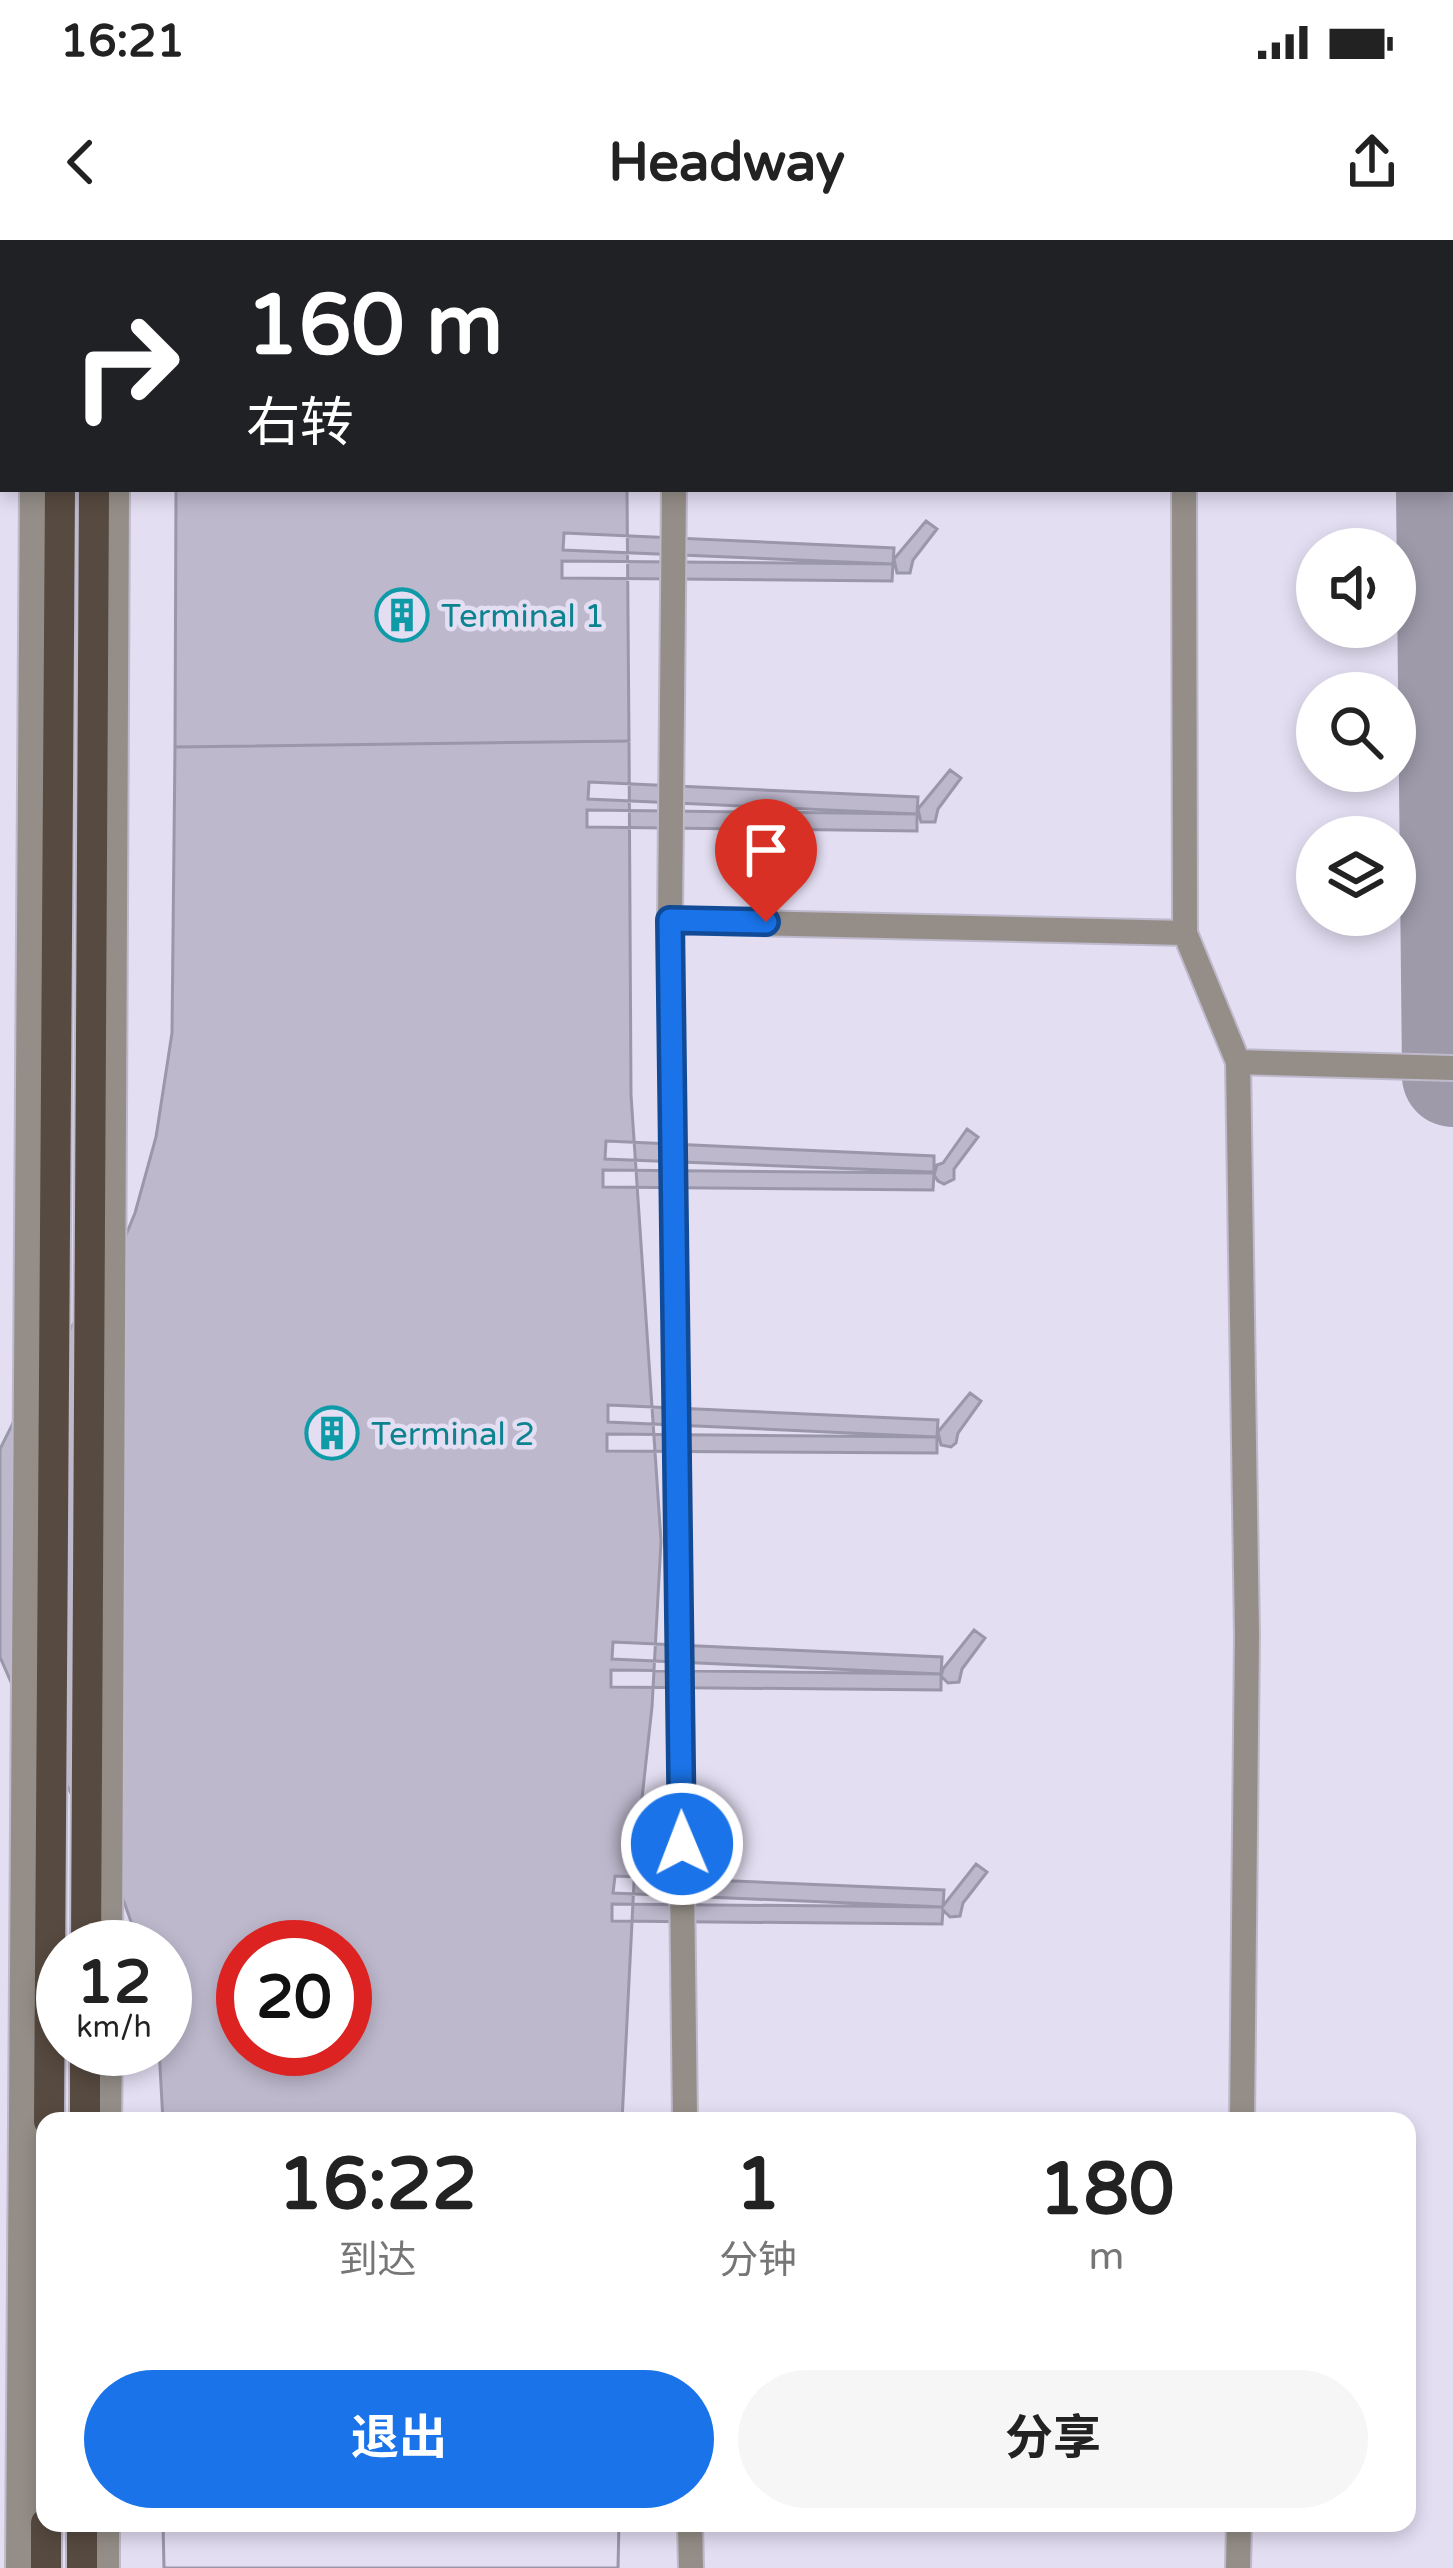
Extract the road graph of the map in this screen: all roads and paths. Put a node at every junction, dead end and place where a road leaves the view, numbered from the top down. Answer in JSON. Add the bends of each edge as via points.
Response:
{"nodes":[{"id":1,"x":35,"y":492,"type":"edge"},
{"id":2,"x":60,"y":492,"type":"edge"},
{"id":3,"x":94,"y":492,"type":"edge"},
{"id":4,"x":114,"y":492,"type":"edge"},
{"id":5,"x":674,"y":492,"type":"edge"},
{"id":6,"x":1184,"y":492,"type":"edge"},
{"id":7,"x":670,"y":920,"type":"junction"},
{"id":8,"x":1185,"y":933,"type":"junction"},
{"id":9,"x":1238,"y":1062,"type":"junction"},
{"id":10,"x":1453,"y":1068,"type":"edge"},
{"id":11,"x":86,"y":1920,"type":"edge"},
{"id":12,"x":107,"y":1920,"type":"edge"},
{"id":13,"x":85,"y":2076,"type":"edge"},
{"id":14,"x":107,"y":2076,"type":"edge"},
{"id":15,"x":49,"y":2112,"type":"edge"},
{"id":16,"x":85,"y":2112,"type":"edge"},
{"id":17,"x":106,"y":2112,"type":"edge"},
{"id":18,"x":685,"y":2112,"type":"edge"},
{"id":19,"x":1242,"y":2112,"type":"edge"},
{"id":20,"x":46,"y":2532,"type":"edge"},
{"id":21,"x":82,"y":2532,"type":"edge"},
{"id":22,"x":104,"y":2532,"type":"edge"},
{"id":23,"x":690,"y":2532,"type":"edge"},
{"id":24,"x":1239,"y":2532,"type":"edge"},
{"id":25,"x":21,"y":2568,"type":"edge"},
{"id":26,"x":46,"y":2568,"type":"edge"},
{"id":27,"x":82,"y":2568,"type":"edge"},
{"id":28,"x":104,"y":2568,"type":"edge"},
{"id":29,"x":691,"y":2568,"type":"edge"},
{"id":30,"x":1238,"y":2568,"type":"edge"}],
"edges":[{"from":1,"to":25,"type":"street"},
{"from":2,"to":15,"type":"main road"},
{"from":3,"to":11,"type":"main road"},
{"from":4,"to":12,"type":"street"},
{"from":5,"to":7,"type":"lane"},
{"from":6,"to":8,"type":"lane"},
{"from":7,"to":8,"type":"lane"},
{"from":7,"to":18,"type":"lane"},
{"from":8,"to":9,"type":"lane"},
{"from":9,"to":10,"type":"lane"},
{"from":9,"to":19,"type":"lane"},
{"from":13,"to":16,"type":"main road"},
{"from":14,"to":17,"type":"street"},
{"from":20,"to":26,"type":"main road"},
{"from":21,"to":27,"type":"main road"},
{"from":22,"to":28,"type":"street"},
{"from":23,"to":29,"type":"lane"},
{"from":24,"to":30,"type":"lane"}]}
